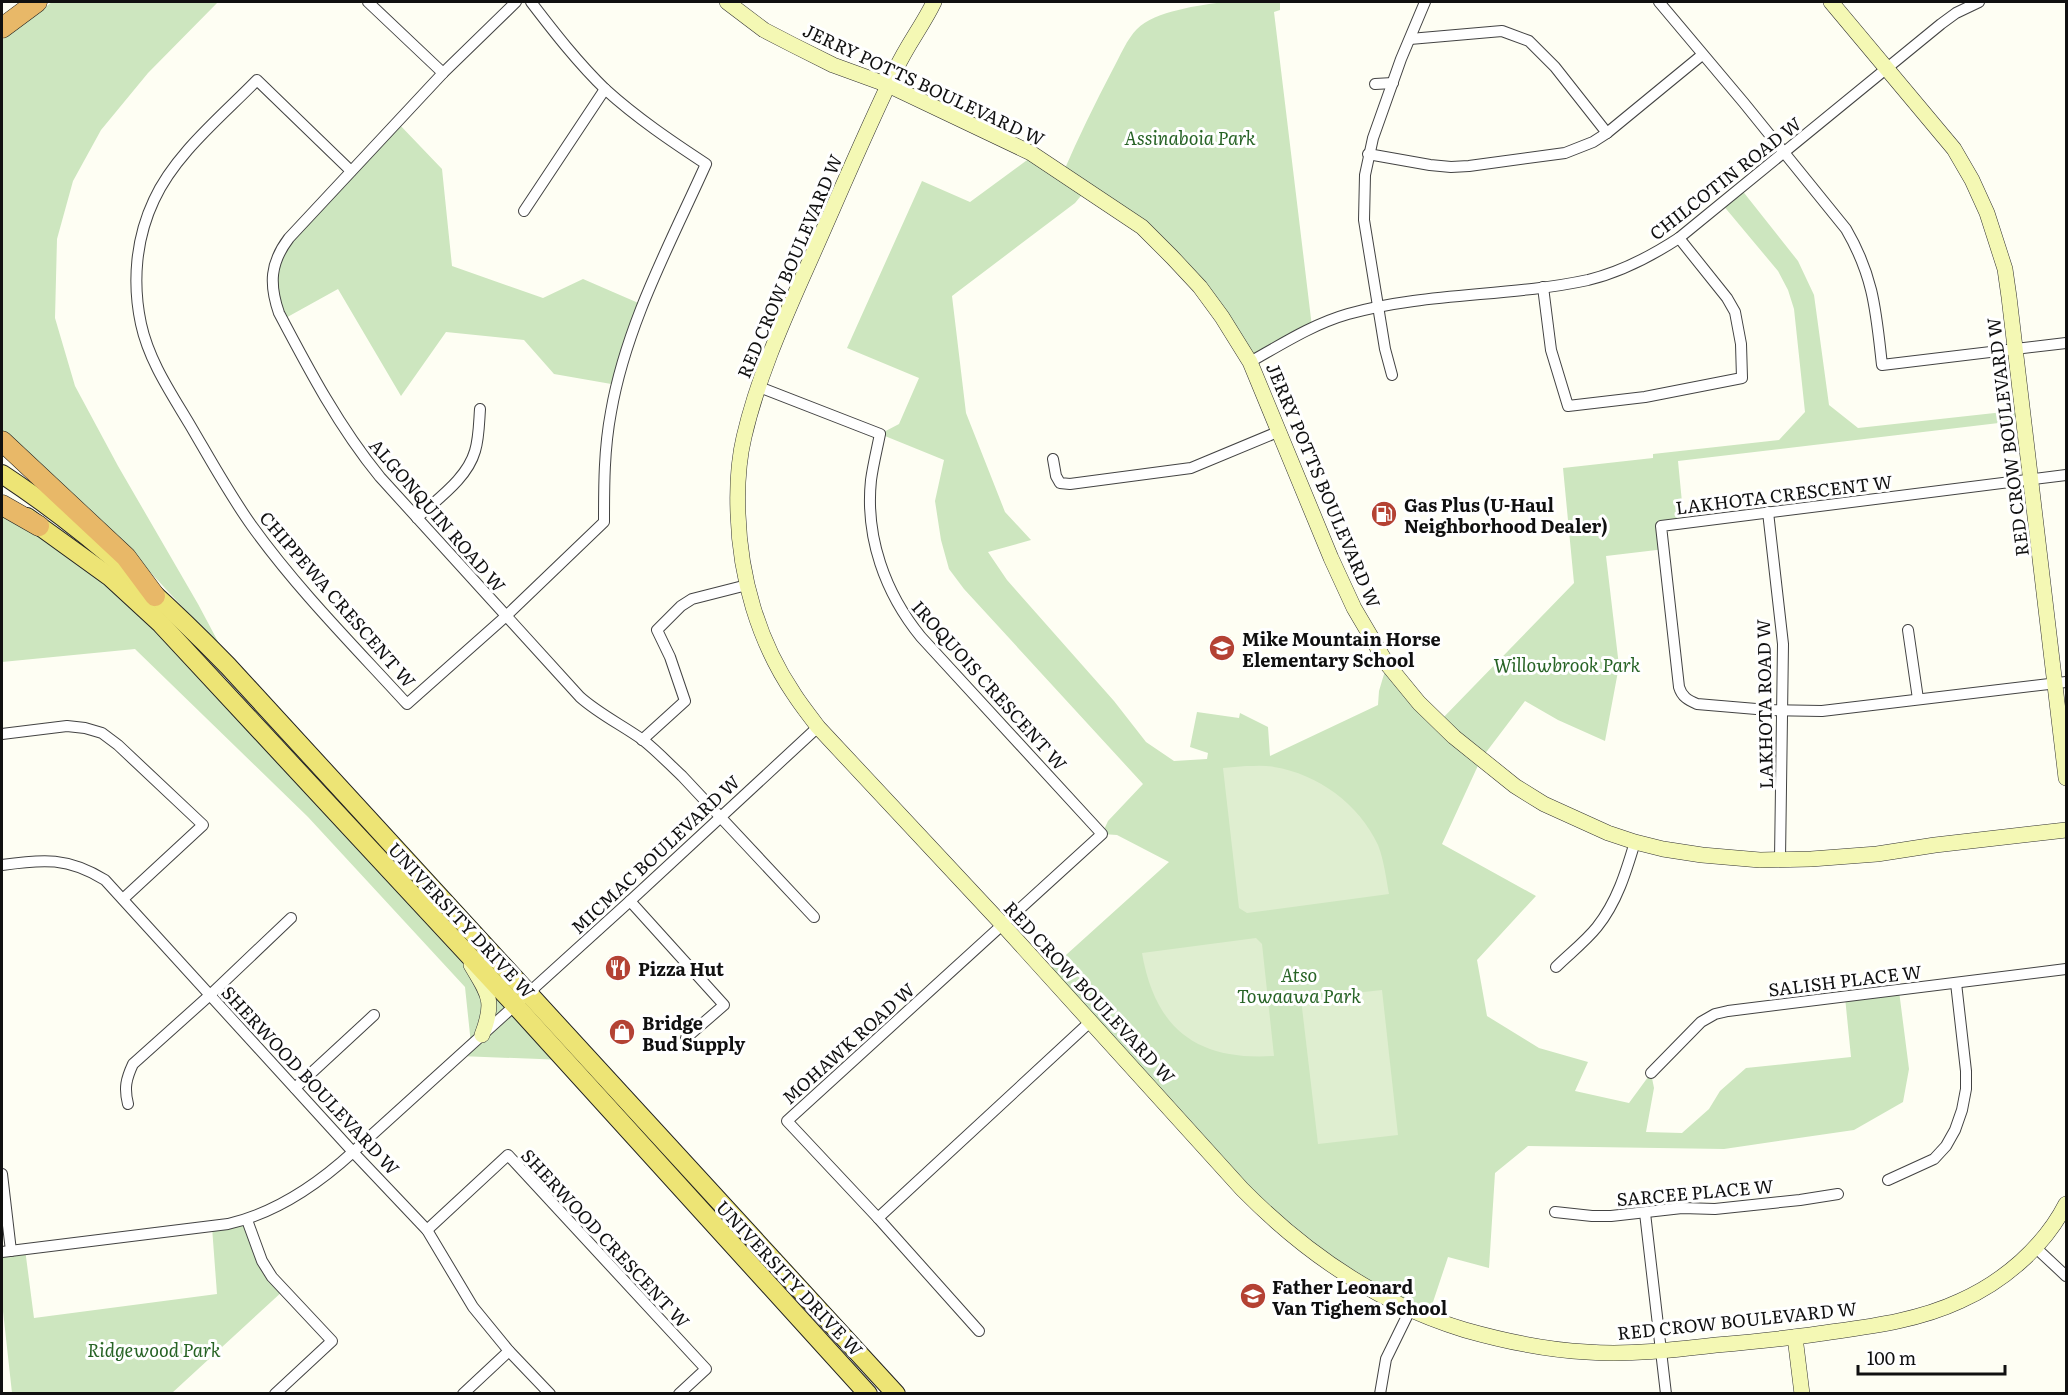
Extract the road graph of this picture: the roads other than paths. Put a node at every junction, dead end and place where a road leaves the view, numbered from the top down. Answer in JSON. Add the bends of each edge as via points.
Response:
{"nodes":[{"id":1,"x":20,"y":2,"type":"edge"},
{"id":2,"x":38,"y":2,"type":"edge"},
{"id":3,"x":368,"y":2,"type":"edge"},
{"id":4,"x":516,"y":2,"type":"edge"},
{"id":5,"x":531,"y":2,"type":"edge"},
{"id":6,"x":727,"y":2,"type":"edge"},
{"id":7,"x":934,"y":2,"type":"edge"},
{"id":8,"x":1425,"y":2,"type":"edge"},
{"id":9,"x":1659,"y":2,"type":"edge"},
{"id":10,"x":1831,"y":2,"type":"edge"},
{"id":11,"x":1979,"y":2,"type":"edge"},
{"id":12,"x":2,"y":14,"type":"edge"},
{"id":13,"x":2,"y":28,"type":"edge"},
{"id":14,"x":1410,"y":39,"type":"junction"},
{"id":15,"x":1702,"y":55,"type":"junction"},
{"id":16,"x":1885,"y":69,"type":"junction"},
{"id":17,"x":443,"y":73,"type":"junction"},
{"id":18,"x":1393,"y":82,"type":"junction"},
{"id":19,"x":1375,"y":84,"type":"dead end"},
{"id":20,"x":888,"y":85,"type":"junction"},
{"id":21,"x":605,"y":89,"type":"junction"},
{"id":22,"x":1607,"y":133,"type":"junction"},
{"id":23,"x":1785,"y":153,"type":"junction"},
{"id":24,"x":1368,"y":154,"type":"junction"},
{"id":25,"x":351,"y":171,"type":"junction"},
{"id":26,"x":524,"y":211,"type":"dead end"},
{"id":27,"x":1678,"y":238,"type":"junction"},
{"id":28,"x":1543,"y":287,"type":"junction"},
{"id":29,"x":1379,"y":307,"type":"junction"},
{"id":30,"x":2067,"y":343,"type":"edge"},
{"id":31,"x":2015,"y":349,"type":"junction"},
{"id":32,"x":1250,"y":362,"type":"junction"},
{"id":33,"x":1392,"y":375,"type":"dead end"},
{"id":34,"x":759,"y":387,"type":"junction"},
{"id":35,"x":480,"y":409,"type":"dead end"},
{"id":36,"x":1280,"y":431,"type":"junction"},
{"id":37,"x":2,"y":441,"type":"edge"},
{"id":38,"x":1053,"y":459,"type":"dead end"},
{"id":39,"x":2,"y":474,"type":"edge"},
{"id":40,"x":2067,"y":476,"type":"edge"},
{"id":41,"x":2032,"y":479,"type":"junction"},
{"id":42,"x":2,"y":498,"type":"edge"},
{"id":43,"x":2,"y":505,"type":"edge"},
{"id":44,"x":1768,"y":512,"type":"junction"},
{"id":45,"x":417,"y":518,"type":"junction"},
{"id":46,"x":39,"y":526,"type":"junction"},
{"id":47,"x":747,"y":585,"type":"junction"},
{"id":48,"x":155,"y":596,"type":"junction"},
{"id":49,"x":505,"y":617,"type":"junction"},
{"id":50,"x":1908,"y":630,"type":"dead end"},
{"id":51,"x":2061,"y":683,"type":"edge"},
{"id":52,"x":1918,"y":699,"type":"junction"},
{"id":53,"x":1783,"y":711,"type":"junction"},
{"id":54,"x":818,"y":727,"type":"junction"},
{"id":55,"x":2,"y":734,"type":"edge"},
{"id":56,"x":642,"y":740,"type":"junction"},
{"id":57,"x":2067,"y":778,"type":"edge"},
{"id":58,"x":721,"y":817,"type":"junction"},
{"id":59,"x":2067,"y":830,"type":"edge"},
{"id":60,"x":1635,"y":842,"type":"junction"},
{"id":61,"x":1780,"y":860,"type":"junction"},
{"id":62,"x":2,"y":865,"type":"edge"},
{"id":63,"x":123,"y":899,"type":"junction"},
{"id":64,"x":630,"y":901,"type":"junction"},
{"id":65,"x":814,"y":917,"type":"dead end"},
{"id":66,"x":291,"y":918,"type":"dead end"},
{"id":67,"x":1002,"y":924,"type":"junction"},
{"id":68,"x":461,"y":947,"type":"junction"},
{"id":69,"x":1556,"y":967,"type":"dead end"},
{"id":70,"x":2067,"y":969,"type":"edge"},
{"id":71,"x":1956,"y":983,"type":"junction"},
{"id":72,"x":529,"y":992,"type":"junction"},
{"id":73,"x":210,"y":996,"type":"junction"},
{"id":74,"x":515,"y":1005,"type":"junction"},
{"id":75,"x":374,"y":1015,"type":"dead end"},
{"id":76,"x":1090,"y":1022,"type":"junction"},
{"id":77,"x":482,"y":1035,"type":"junction"},
{"id":78,"x":686,"y":1038,"type":"dead end"},
{"id":79,"x":1651,"y":1073,"type":"dead end"},
{"id":80,"x":295,"y":1088,"type":"junction"},
{"id":81,"x":128,"y":1104,"type":"dead end"},
{"id":82,"x":353,"y":1152,"type":"junction"},
{"id":83,"x":2,"y":1174,"type":"edge"},
{"id":84,"x":1888,"y":1180,"type":"dead end"},
{"id":85,"x":1838,"y":1194,"type":"dead end"},
{"id":86,"x":2067,"y":1204,"type":"edge"},
{"id":87,"x":1555,"y":1212,"type":"dead end"},
{"id":88,"x":1645,"y":1213,"type":"junction"},
{"id":89,"x":878,"y":1218,"type":"junction"},
{"id":90,"x":247,"y":1220,"type":"junction"},
{"id":91,"x":428,"y":1230,"type":"junction"},
{"id":92,"x":2036,"y":1248,"type":"junction"},
{"id":93,"x":6,"y":1251,"type":"edge"},
{"id":94,"x":2067,"y":1276,"type":"edge"},
{"id":95,"x":1410,"y":1310,"type":"junction"},
{"id":96,"x":978,"y":1331,"type":"dead end"},
{"id":97,"x":1795,"y":1337,"type":"junction"},
{"id":98,"x":509,"y":1351,"type":"junction"},
{"id":99,"x":1660,"y":1351,"type":"junction"},
{"id":100,"x":275,"y":1394,"type":"edge"},
{"id":101,"x":463,"y":1394,"type":"edge"},
{"id":102,"x":550,"y":1394,"type":"edge"},
{"id":103,"x":679,"y":1394,"type":"edge"},
{"id":104,"x":868,"y":1394,"type":"edge"},
{"id":105,"x":896,"y":1394,"type":"edge"},
{"id":106,"x":1380,"y":1394,"type":"edge"},
{"id":107,"x":1666,"y":1394,"type":"edge"},
{"id":108,"x":1802,"y":1394,"type":"edge"}],
"edges":[{"from":1,"to":12,"type":"highway"},
{"from":2,"to":13,"type":"highway"},
{"from":3,"to":17,"type":"street"},
{"from":4,"to":17,"type":"street","name":"ALGONQUIN ROAD W"},
{"from":5,"to":21,"type":"street"},
{"from":6,"to":20,"type":"street","name":"JERRY POTTS BOULEVARD W","via":[[764,30],[793,45]]},
{"from":7,"to":20,"type":"street","name":"RED CROW BOULEVARD W"},
{"from":8,"to":14,"type":"street"},
{"from":9,"to":15,"type":"street"},
{"from":10,"to":16,"type":"street","name":"RED CROW BOULEVARD W"},
{"from":11,"to":16,"type":"street","name":"CHILCOTIN ROAD W","via":[[1956,14]]},
{"from":14,"to":18,"type":"street"},
{"from":14,"to":22,"type":"street","via":[[1502,31],[1529,41],[1555,67]]},
{"from":15,"to":22,"type":"street"},
{"from":15,"to":23,"type":"street"},
{"from":16,"to":23,"type":"street","name":"CHILCOTIN ROAD W"},
{"from":16,"to":31,"type":"street","name":"RED CROW BOULEVARD W","via":[[1954,149],[1972,180],[2005,269]]},
{"from":17,"to":25,"type":"street","name":"ALGONQUIN ROAD W"},
{"from":18,"to":19,"type":"street"},
{"from":18,"to":24,"type":"street"},
{"from":20,"to":32,"type":"street","name":"JERRY POTTS BOULEVARD W","via":[[1031,153],[1142,227],[1200,287]]},
{"from":20,"to":34,"type":"street","name":"RED CROW BOULEVARD W","via":[[771,349]]},
{"from":21,"to":26,"type":"street"},
{"from":21,"to":49,"type":"street","via":[[663,136],[706,164],[622,363],[606,442],[604,522]]},
{"from":22,"to":24,"type":"street","via":[[1564,153],[1469,166],[1430,165]]},
{"from":23,"to":27,"type":"street","name":"CHILCOTIN ROAD W"},
{"from":23,"to":31,"type":"street","via":[[1860,253],[1875,300],[1882,365]]},
{"from":24,"to":29,"type":"street","via":[[1364,220]]},
{"from":25,"to":45,"type":"street","name":"ALGONQUIN ROAD W","via":[[279,250],[272,280],[273,297],[348,435]]},
{"from":25,"to":49,"type":"street","name":"CHIPPEWA CRESCENT W","via":[[257,80],[181,158],[153,200],[135,272],[138,307],[149,351],[251,525],[407,704]]},
{"from":27,"to":28,"type":"street","name":"CHILCOTIN ROAD W","via":[[1612,272]]},
{"from":27,"to":28,"type":"street","via":[[1735,312],[1742,378],[1645,397],[1568,406],[1551,350]]},
{"from":28,"to":29,"type":"street","name":"CHILCOTIN ROAD W"},
{"from":29,"to":32,"type":"street","name":"CHILCOTIN ROAD W","via":[[1312,327]]},
{"from":29,"to":33,"type":"street"},
{"from":30,"to":31,"type":"street"},
{"from":31,"to":41,"type":"street","name":"RED CROW BOULEVARD W"},
{"from":32,"to":36,"type":"street","name":"JERRY POTTS BOULEVARD W"},
{"from":34,"to":47,"type":"street","name":"RED CROW BOULEVARD W","via":[[739,466],[741,559]]},
{"from":34,"to":67,"type":"street","name":"IROQUOIS CRESCENT W","via":[[880,434],[871,479],[871,502],[878,552],[896,602],[921,637],[1102,834]]},
{"from":35,"to":45,"type":"street","via":[[475,451],[469,465]]},
{"from":36,"to":38,"type":"street","via":[[1191,468],[1070,484],[1060,483]]},
{"from":36,"to":60,"type":"street","name":"JERRY POTTS BOULEVARD W","via":[[1354,608],[1387,664],[1419,703],[1515,786],[1544,804]]},
{"from":37,"to":48,"type":"highway","via":[[126,557]]},
{"from":39,"to":48,"type":"main road","name":"UNIVERSITY DRIVE W","via":[[113,557]]},
{"from":40,"to":41,"type":"street","name":"LAKHOTA CRESCENT W"},
{"from":41,"to":44,"type":"street","name":"LAKHOTA CRESCENT W"},
{"from":41,"to":51,"type":"street","name":"RED CROW BOULEVARD W"},
{"from":42,"to":46,"type":"main road","name":"UNIVERSITY DRIVE W"},
{"from":43,"to":46,"type":"highway"},
{"from":44,"to":53,"type":"street","name":"LAKHOTA ROAD W","via":[[1783,644]]},
{"from":44,"to":53,"type":"street","name":"LAKHOTA CRESCENT W","via":[[1661,526],[1682,694],[1697,704]]},
{"from":45,"to":49,"type":"street","name":"ALGONQUIN ROAD W"},
{"from":46,"to":68,"type":"main road","name":"UNIVERSITY DRIVE W","via":[[110,578],[161,624]]},
{"from":47,"to":54,"type":"street","name":"RED CROW BOULEVARD W","via":[[779,667]]},
{"from":47,"to":56,"type":"street","via":[[692,599],[657,630],[685,701]]},
{"from":48,"to":72,"type":"main road","name":"UNIVERSITY DRIVE W","via":[[228,666]]},
{"from":49,"to":56,"type":"street","name":"ALGONQUIN ROAD W","via":[[593,709]]},
{"from":50,"to":52,"type":"street"},
{"from":51,"to":52,"type":"street","name":"LAKHOTA CRESCENT W"},
{"from":51,"to":57,"type":"street","name":"RED CROW BOULEVARD W"},
{"from":52,"to":53,"type":"street","name":"LAKHOTA CRESCENT W","via":[[1822,711]]},
{"from":53,"to":61,"type":"street","name":"LAKHOTA ROAD W"},
{"from":54,"to":58,"type":"street","name":"MICMAC BOULEVARD W"},
{"from":54,"to":67,"type":"street","name":"RED CROW BOULEVARD W"},
{"from":55,"to":63,"type":"street","via":[[67,726],[102,733],[203,825]]},
{"from":56,"to":58,"type":"street","name":"ALGONQUIN ROAD W"},
{"from":58,"to":64,"type":"street","name":"MICMAC BOULEVARD W"},
{"from":58,"to":65,"type":"street","name":"ALGONQUIN ROAD W"},
{"from":59,"to":61,"type":"street","name":"JERRY POTTS BOULEVARD W","via":[[1877,854]]},
{"from":60,"to":61,"type":"street","name":"JERRY POTTS BOULEVARD W","via":[[1702,855]]},
{"from":60,"to":69,"type":"street","via":[[1612,904],[1596,928]]},
{"from":62,"to":63,"type":"street","name":"SHERWOOD BOULEVARD W","via":[[69,863],[105,880]]},
{"from":63,"to":73,"type":"street","name":"SHERWOOD BOULEVARD W"},
{"from":64,"to":72,"type":"street","name":"MICMAC BOULEVARD W"},
{"from":64,"to":78,"type":"street","via":[[724,1005]]},
{"from":66,"to":73,"type":"street"},
{"from":67,"to":76,"type":"street","name":"RED CROW BOULEVARD W"},
{"from":67,"to":89,"type":"street","name":"MOHAWK ROAD W","via":[[787,1121]]},
{"from":68,"to":74,"type":"main road","name":"UNIVERSITY DRIVE W"},
{"from":68,"to":77,"type":"street","via":[[489,998],[489,1016]]},
{"from":70,"to":71,"type":"street","name":"SALISH PLACE W"},
{"from":71,"to":79,"type":"street","name":"SALISH PLACE W","via":[[1715,1014],[1701,1022]]},
{"from":71,"to":84,"type":"street","via":[[1966,1071],[1962,1110],[1946,1146],[1934,1159]]},
{"from":72,"to":74,"type":"street","name":"MICMAC BOULEVARD W"},
{"from":72,"to":105,"type":"main road","name":"UNIVERSITY DRIVE W"},
{"from":73,"to":80,"type":"street","name":"SHERWOOD BOULEVARD W"},
{"from":73,"to":81,"type":"street","via":[[133,1064],[126,1079]]},
{"from":74,"to":77,"type":"street","name":"MICMAC BOULEVARD W"},
{"from":74,"to":104,"type":"main road","name":"UNIVERSITY DRIVE W"},
{"from":75,"to":80,"type":"street"},
{"from":76,"to":89,"type":"street"},
{"from":76,"to":95,"type":"street","name":"RED CROW BOULEVARD W","via":[[1264,1211],[1341,1272]]},
{"from":77,"to":82,"type":"street","name":"MICMAC BOULEVARD W"},
{"from":80,"to":82,"type":"street","name":"SHERWOOD BOULEVARD W"},
{"from":82,"to":90,"type":"street","name":"MICMAC BOULEVARD W","via":[[314,1185]]},
{"from":82,"to":91,"type":"street","name":"SHERWOOD BOULEVARD W"},
{"from":83,"to":93,"type":"street"},
{"from":85,"to":88,"type":"street","name":"SARCEE PLACE W"},
{"from":86,"to":92,"type":"street","name":"RED CROW BOULEVARD W"},
{"from":87,"to":88,"type":"street","name":"SARCEE PLACE W","via":[[1592,1216]]},
{"from":88,"to":99,"type":"street"},
{"from":89,"to":96,"type":"street","name":"MOHAWK ROAD W"},
{"from":90,"to":93,"type":"street","name":"MICMAC BOULEVARD W"},
{"from":90,"to":100,"type":"street","via":[[272,1277],[332,1341]]},
{"from":91,"to":98,"type":"street","name":"SHERWOOD BOULEVARD W","via":[[473,1307]]},
{"from":91,"to":103,"type":"street","name":"SHERWOOD CRESCENT W","via":[[508,1155],[706,1369]]},
{"from":92,"to":94,"type":"street"},
{"from":92,"to":97,"type":"street","name":"RED CROW BOULEVARD W","via":[[1984,1288],[1935,1312],[1881,1325]]},
{"from":95,"to":99,"type":"street","name":"RED CROW BOULEVARD W","via":[[1465,1330],[1533,1345],[1586,1352]]},
{"from":95,"to":106,"type":"street","via":[[1386,1359]]},
{"from":97,"to":99,"type":"street","name":"RED CROW BOULEVARD W"},
{"from":97,"to":108,"type":"street"},
{"from":98,"to":101,"type":"street"},
{"from":98,"to":102,"type":"street","name":"SHERWOOD BOULEVARD W"},
{"from":99,"to":107,"type":"street"}]}
